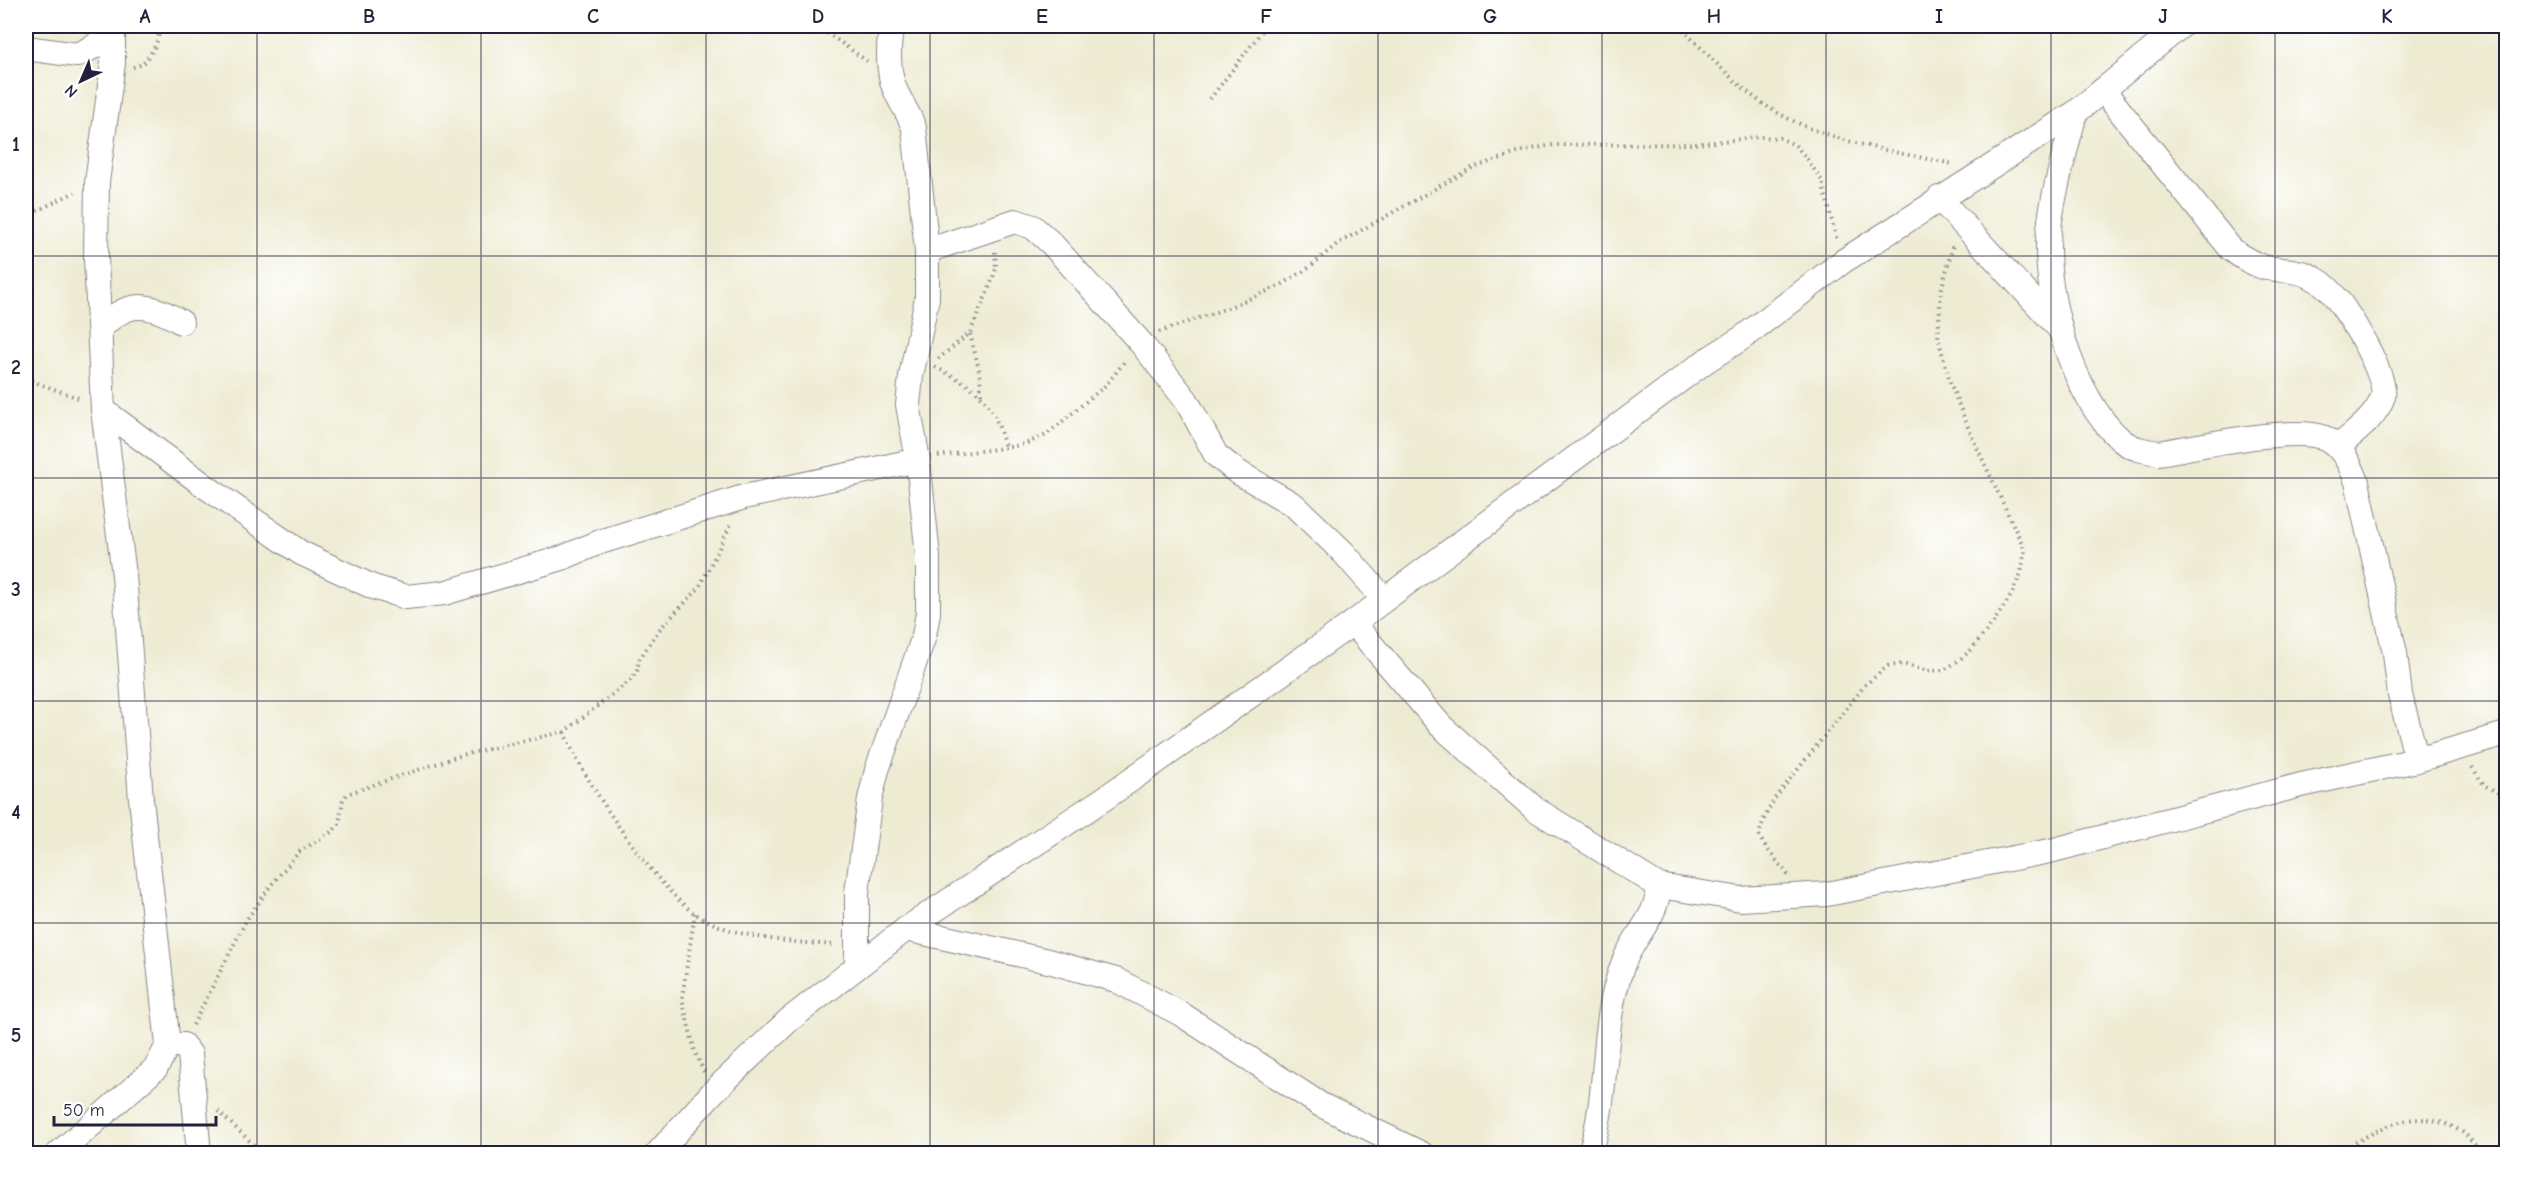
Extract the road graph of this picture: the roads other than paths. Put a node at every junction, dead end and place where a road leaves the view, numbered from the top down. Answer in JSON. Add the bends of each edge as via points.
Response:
{"nodes":[{"id":1,"x":892,"y":26,"type":"edge"},
{"id":2,"x":2181,"y":26,"type":"edge"},
{"id":3,"x":112,"y":28,"type":"edge"},
{"id":4,"x":26,"y":48,"type":"edge"},
{"id":5,"x":2103,"y":90,"type":"junction"},
{"id":6,"x":2075,"y":113,"type":"junction"},
{"id":7,"x":1939,"y":198,"type":"junction"},
{"id":8,"x":927,"y":251,"type":"junction"},
{"id":9,"x":181,"y":322,"type":"dead end"},
{"id":10,"x":2058,"y":327,"type":"junction"},
{"id":11,"x":100,"y":328,"type":"junction"},
{"id":12,"x":103,"y":410,"type":"junction"},
{"id":13,"x":2338,"y":447,"type":"junction"},
{"id":14,"x":918,"y":460,"type":"junction"},
{"id":15,"x":1384,"y":599,"type":"junction"},
{"id":16,"x":1353,"y":623,"type":"junction"},
{"id":17,"x":2506,"y":734,"type":"edge"},
{"id":18,"x":2416,"y":760,"type":"junction"},
{"id":19,"x":1659,"y":886,"type":"junction"},
{"id":20,"x":906,"y":929,"type":"junction"},
{"id":21,"x":857,"y":957,"type":"junction"},
{"id":22,"x":176,"y":1045,"type":"junction"},
{"id":23,"x":58,"y":1154,"type":"edge"},
{"id":24,"x":199,"y":1154,"type":"edge"},
{"id":25,"x":657,"y":1154,"type":"edge"},
{"id":26,"x":1422,"y":1154,"type":"edge"},
{"id":27,"x":1590,"y":1154,"type":"edge"}],
"edges":[{"from":1,"to":8,"type":"street","via":[[893,83],[914,128]]},
{"from":2,"to":5,"type":"street"},
{"from":3,"to":4,"type":"street","via":[[94,46],[77,55]]},
{"from":3,"to":11,"type":"street","via":[[113,63],[97,182]]},
{"from":5,"to":6,"type":"street"},
{"from":5,"to":13,"type":"street","via":[[2232,249],[2264,267],[2307,275],[2325,285],[2341,306],[2362,338],[2384,392],[2379,407]]},
{"from":6,"to":7,"type":"street"},
{"from":6,"to":10,"type":"street","via":[[2049,229],[2049,274]]},
{"from":7,"to":10,"type":"street"},
{"from":7,"to":15,"type":"street","via":[[1842,262]]},
{"from":8,"to":14,"type":"street","via":[[927,298],[910,376],[909,405]]},
{"from":8,"to":15,"type":"street","via":[[1015,221],[1034,227],[1141,343],[1186,400],[1216,455],[1294,505]]},
{"from":9,"to":11,"type":"street","via":[[158,309],[140,307],[120,312]]},
{"from":10,"to":13,"type":"street","via":[[2098,416],[2122,441],[2140,451],[2159,453],[2307,433],[2326,438]]},
{"from":11,"to":12,"type":"street"},
{"from":12,"to":14,"type":"street","via":[[302,553],[373,587],[405,597],[444,593],[744,497]]},
{"from":12,"to":22,"type":"street","via":[[124,575],[141,799]]},
{"from":13,"to":18,"type":"street","via":[[2357,482]]},
{"from":14,"to":21,"type":"street","via":[[928,557],[928,613],[924,636],[870,799],[857,892]]},
{"from":15,"to":16,"type":"street"},
{"from":16,"to":19,"type":"street","via":[[1441,726],[1535,809]]},
{"from":16,"to":20,"type":"street","via":[[1105,798]]},
{"from":17,"to":18,"type":"street"},
{"from":18,"to":19,"type":"street","via":[[2301,785],[2050,851],[1827,894],[1741,899]]},
{"from":19,"to":27,"type":"street","via":[[1658,902],[1624,962],[1614,991],[1599,1126]]},
{"from":20,"to":21,"type":"street"},
{"from":20,"to":26,"type":"street","via":[[1116,980],[1181,1014],[1321,1105]]},
{"from":21,"to":25,"type":"street","via":[[713,1092]]},
{"from":22,"to":23,"type":"street","via":[[156,1068]]},
{"from":22,"to":24,"type":"street","via":[[190,1054]]}]}
